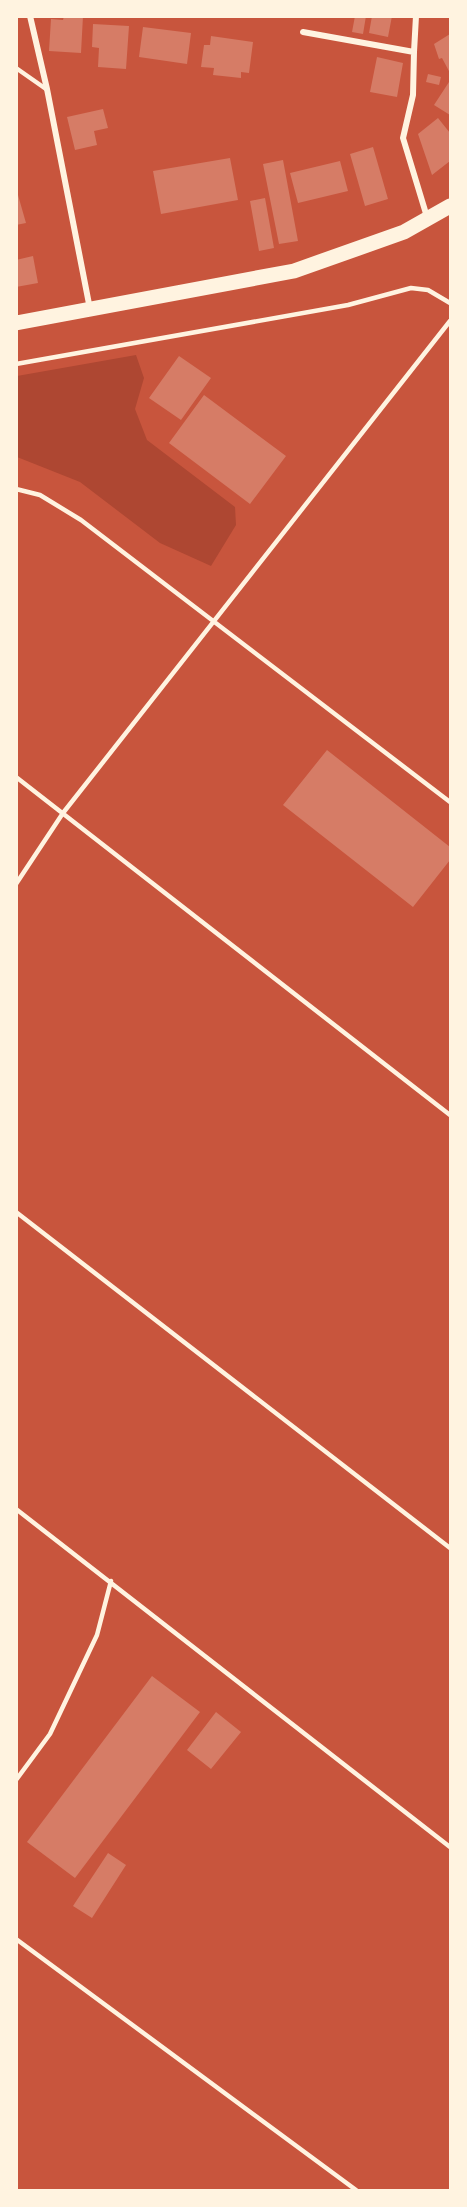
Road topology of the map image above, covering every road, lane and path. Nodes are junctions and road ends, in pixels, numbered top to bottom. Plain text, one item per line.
1 (30, 16) edge
2 (416, 16) edge
3 (303, 32) dead end
4 (414, 52) junction
5 (16, 68) edge
6 (47, 89) junction
7 (450, 206) edge
8 (428, 219) junction
9 (450, 303) edge
10 (90, 309) junction
11 (450, 321) edge
12 (16, 323) edge
13 (16, 364) edge
14 (16, 489) edge
15 (214, 622) junction
16 (16, 777) edge
17 (450, 802) edge
18 (63, 813) junction
19 (16, 884) edge
20 (450, 1114) edge
21 (16, 1212) edge
22 (16, 1509) edge
23 (450, 1548) edge
24 (111, 1581) junction
25 (16, 1780) edge
26 (450, 1846) edge
27 (16, 1939) edge
28 (356, 2190) edge

1 - 6 street
2 - 4 street
3 - 4 street
4 - 8 street
5 - 6 lane
6 - 10 street
7 - 8 main road
8 - 10 main road
9 - 13 lane
10 - 12 main road
11 - 15 lane
14 - 15 lane
15 - 17 lane
15 - 18 lane
16 - 18 lane
18 - 19 lane
18 - 20 lane
21 - 23 lane
22 - 24 lane
24 - 25 lane
24 - 26 lane
27 - 28 lane

